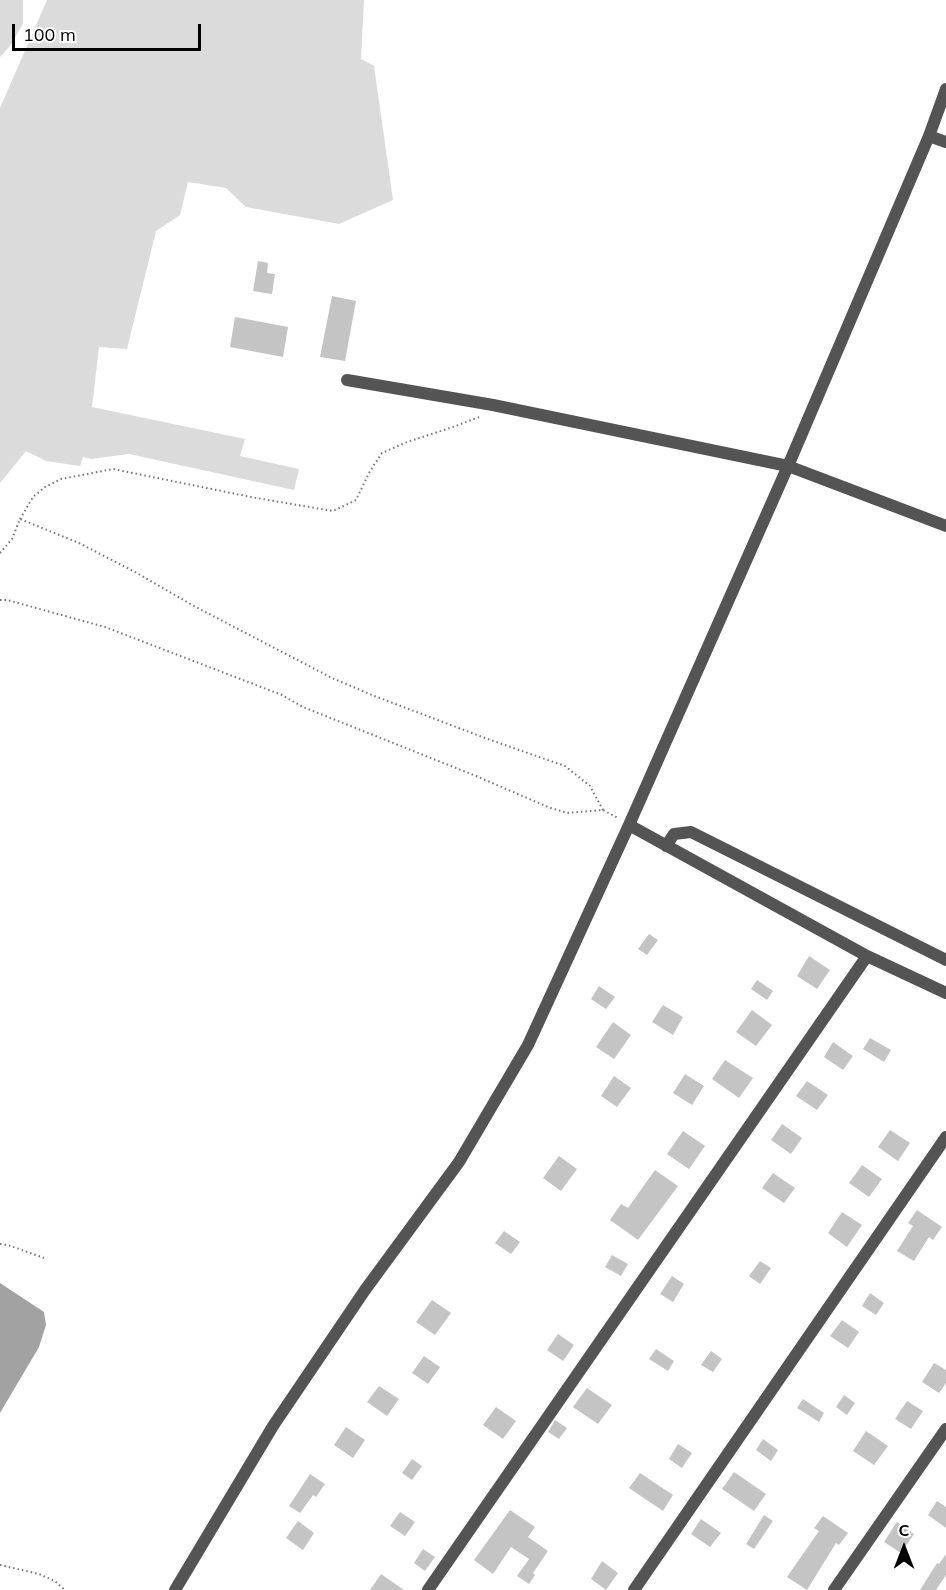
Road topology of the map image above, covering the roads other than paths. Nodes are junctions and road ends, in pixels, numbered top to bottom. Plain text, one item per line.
1 (946, 89) edge
2 (930, 136) junction
3 (946, 142) edge
4 (347, 380) dead end
5 (788, 466) junction
6 (946, 526) edge
7 (629, 825) junction
8 (666, 846) junction
9 (867, 956) junction
10 (946, 960) edge
11 (946, 993) edge
12 (946, 1137) edge
13 (946, 1429) edge
14 (175, 1590) edge
15 (428, 1590) edge
16 (634, 1590) edge
17 (834, 1590) edge

1 - 2 street
2 - 3 street
2 - 5 street
4 - 5 street
5 - 6 street
5 - 7 street
7 - 8 street
7 - 14 street
8 - 9 street
8 - 10 street
9 - 11 street
9 - 15 street
12 - 16 street
13 - 17 street

